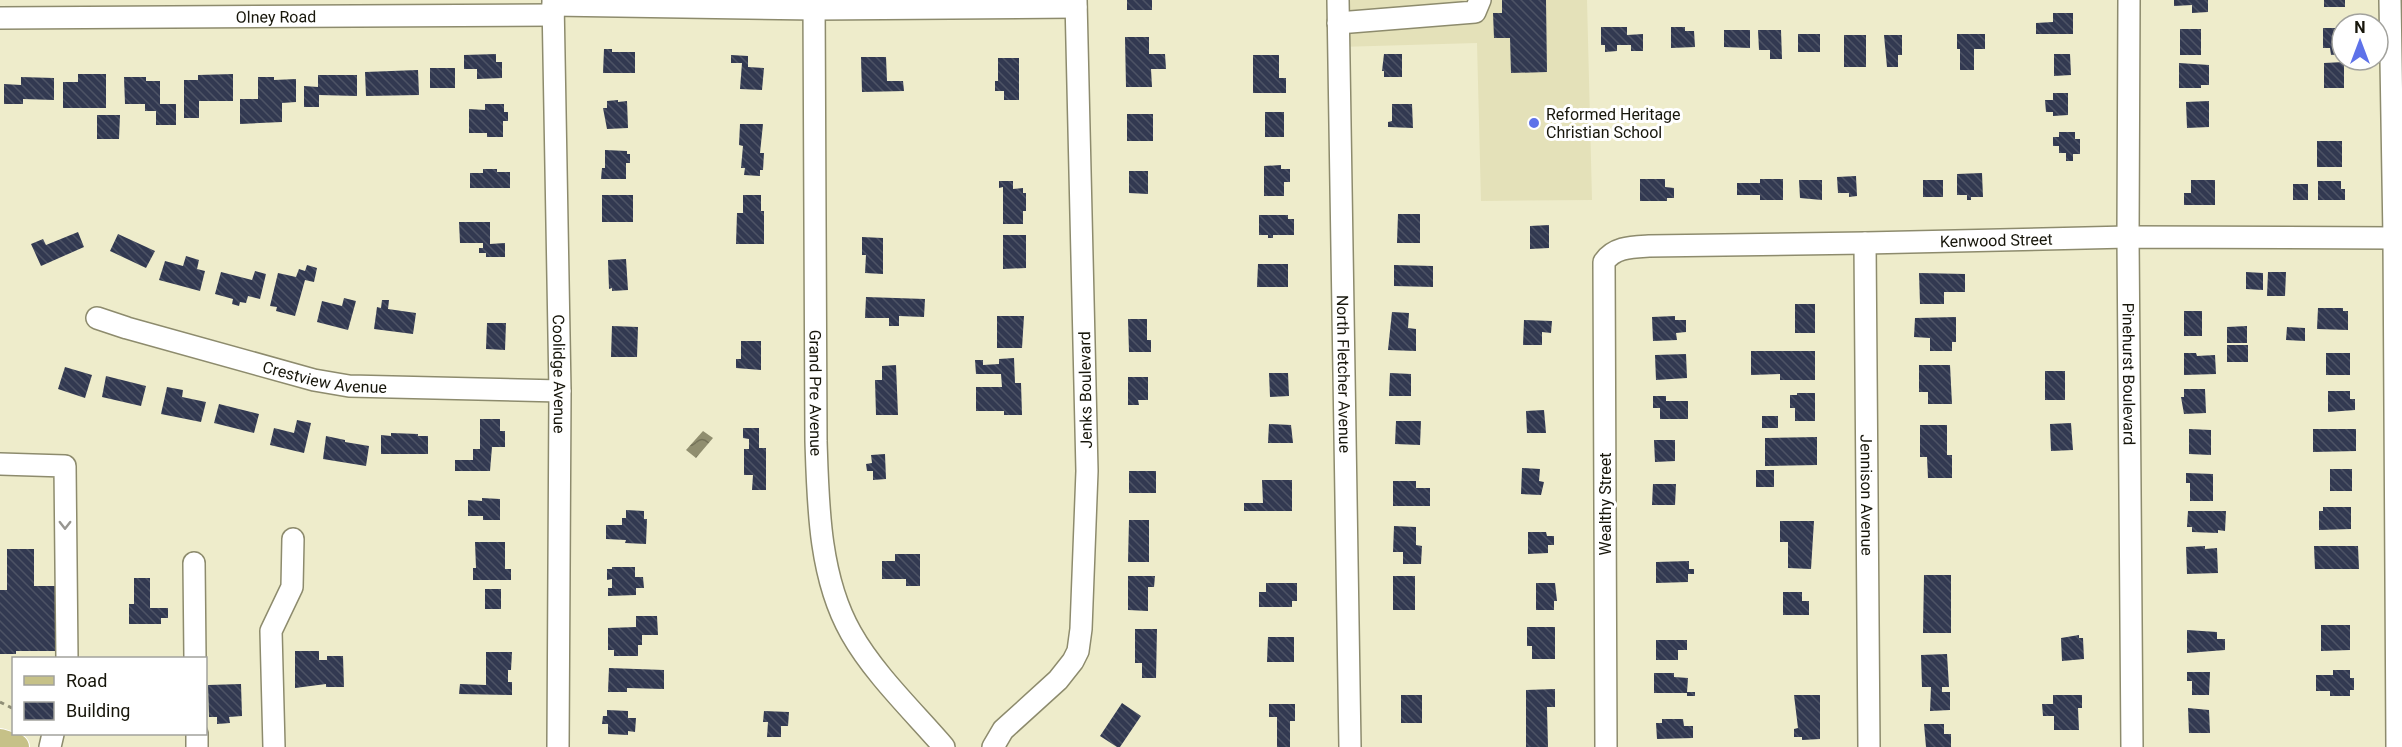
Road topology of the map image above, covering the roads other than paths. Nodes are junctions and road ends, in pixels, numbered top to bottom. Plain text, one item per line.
1 (1338, 0) edge
2 (1480, 0) edge
3 (2129, 0) edge
4 (2390, 0) edge
5 (1076, 3) edge
6 (814, 5) edge
7 (553, 7) edge
8 (0, 18) edge
9 (1338, 23) junction
10 (2128, 237) junction
11 (2394, 238) junction
12 (1865, 243) junction
13 (1604, 262) joint
14 (97, 318) dead end
15 (2398, 318) edge
16 (560, 391) junction
17 (0, 464) edge
18 (293, 539) dead end
19 (194, 562) dead end
20 (67, 657) edge
21 (195, 657) edge
22 (0, 742) edge
23 (15, 747) edge
24 (274, 747) edge
25 (558, 747) edge
26 (944, 747) edge
27 (993, 747) edge
28 (1350, 747) edge
29 (1605, 747) edge
30 (1869, 747) edge
31 (2132, 747) edge
32 (2397, 747) edge

1 - 9 street, North Fletcher Avenue
2 - 9 street
3 - 10 street, Pinehurst Boulevard
4 - 11 street
5 - 6 street, Olney Road
5 - 27 street, Jenks Boulevard
6 - 7 street, Olney Road
6 - 26 street, Grand Pre Avenue
7 - 8 street, Olney Road
7 - 16 street, Coolidge Avenue
9 - 28 street, North Fletcher Avenue
10 - 11 street, Kenwood Street
10 - 12 street, Kenwood Street
10 - 31 street, Pinehurst Boulevard
11 - 15 street
12 - 13 street, Kenwood Street
12 - 30 street, Jennison Avenue
13 - 29 street, Wealthy Street
14 - 16 street, Crestview Avenue
15 - 32 street
16 - 25 street, Coolidge Avenue
17 -> 20 street
18 - 24 street
19 - 21 street
22 - 23 main road

